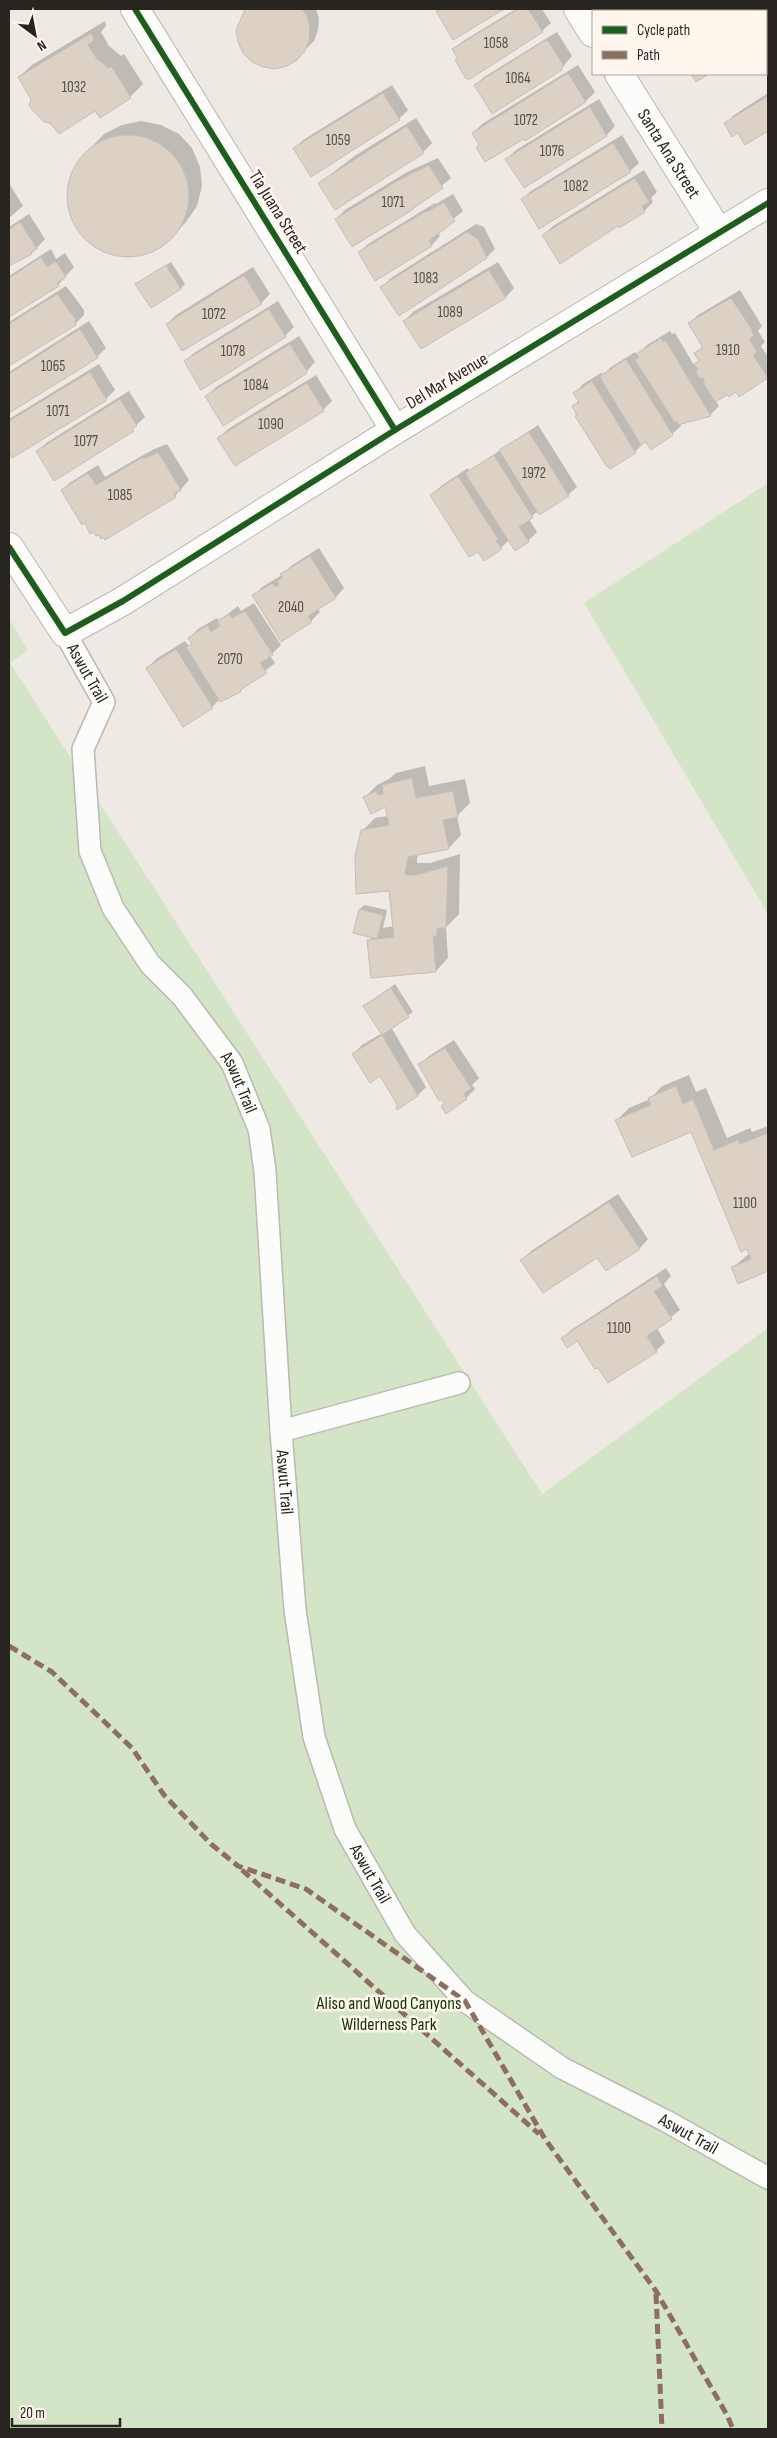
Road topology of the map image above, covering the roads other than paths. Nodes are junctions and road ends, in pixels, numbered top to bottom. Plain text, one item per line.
1 (135, 9) edge
2 (578, 9) edge
3 (592, 31) edge
4 (620, 75) edge
5 (768, 203) edge
6 (719, 233) junction
7 (395, 430) junction
8 (9, 547) edge
9 (64, 634) junction
10 (459, 1383) dead end
11 (281, 1431) junction
12 (768, 2178) edge

1 - 7 street, Tia Juana Street
2 - 3 street
4 - 6 street, Santa Ana Street
5 - 6 street, Del Mar Avenue
6 - 7 street, Del Mar Avenue
7 - 9 street, Del Mar Avenue
8 - 9 street
9 - 11 lane, Aswut Trail
10 - 11 lane
11 - 12 lane, Aswut Trail

